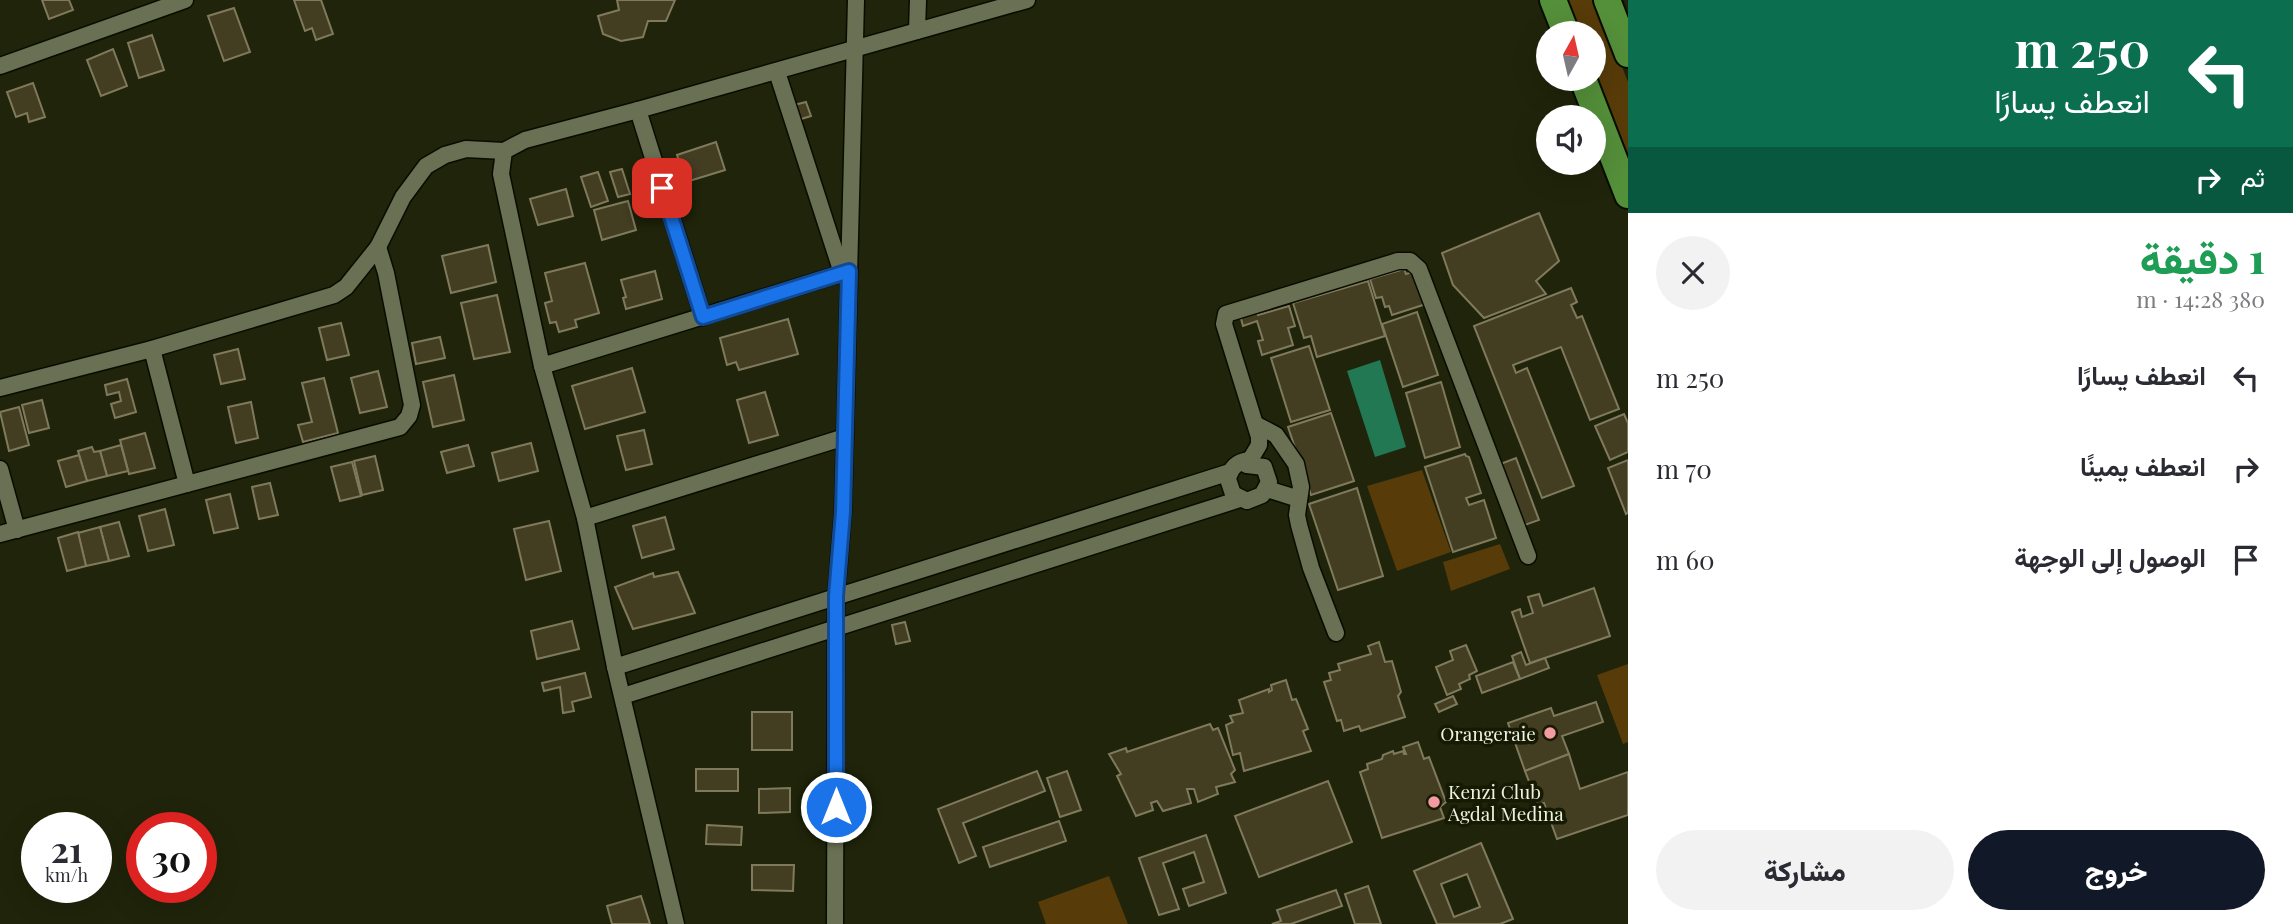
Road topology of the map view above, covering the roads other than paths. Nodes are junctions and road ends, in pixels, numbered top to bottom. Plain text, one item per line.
1 (185, 0) edge
2 (856, 0) edge
3 (918, 0) edge
4 (1027, 0) edge
5 (1553, 0) edge
6 (1607, 0) edge
7 (1561, 21) edge
8 (917, 31) junction
9 (853, 50) junction
10 (1628, 54) edge
11 (0, 66) edge
12 (777, 72) junction
13 (1588, 91) edge
14 (638, 110) junction
15 (504, 151) junction
16 (1628, 195) edge
17 (378, 247) junction
18 (845, 272) junction
19 (703, 317) junction
20 (152, 349) junction
21 (542, 366) junction
22 (0, 388) edge
23 (1257, 425) junction
24 (845, 437) junction
25 (1247, 465) junction
26 (0, 469) edge
27 (1230, 472) junction
28 (187, 484) junction
29 (1267, 489) junction
30 (1240, 499) junction
31 (1299, 499) junction
32 (585, 518) junction
33 (1060, 527) junction
34 (17, 530) junction
35 (0, 534) edge
36 (1069, 553) junction
37 (1528, 556) dead end
38 (836, 596) junction
39 (836, 626) junction
40 (1336, 633) dead end
41 (615, 667) junction
42 (623, 696) junction
43 (676, 924) edge
44 (835, 924) edge

1 - 11 street
2 - 9 street
3 - 8 street
4 - 8 street
5 - 7 main road
6 - 10 main road
8 - 9 street
9 - 12 street
9 - 18 street
12 - 14 street
12 - 18 street
13 - 16 main road
14 - 15 street
14 - 19 street
15 - 17 street
15 - 21 street
17 - 20 street
17 - 28 street
18 - 19 street
18 - 24 street
19 - 21 street
20 - 22 street
20 - 28 street
21 - 32 street
23 - 25 street
23 - 31 street
23 - 37 street
24 - 32 street
24 - 38 street
25 - 27 street
25 - 29 street
26 - 34 street
27 - 30 street
27 - 33 street
28 - 34 street
29 - 30 street
29 - 31 street
30 - 36 street
31 - 40 street
32 - 41 street
33 - 36 street
33 - 38 street
34 - 35 street
36 - 39 street
38 - 39 street
38 - 41 street
39 - 42 street
39 - 44 street
41 - 42 street
42 - 43 street

